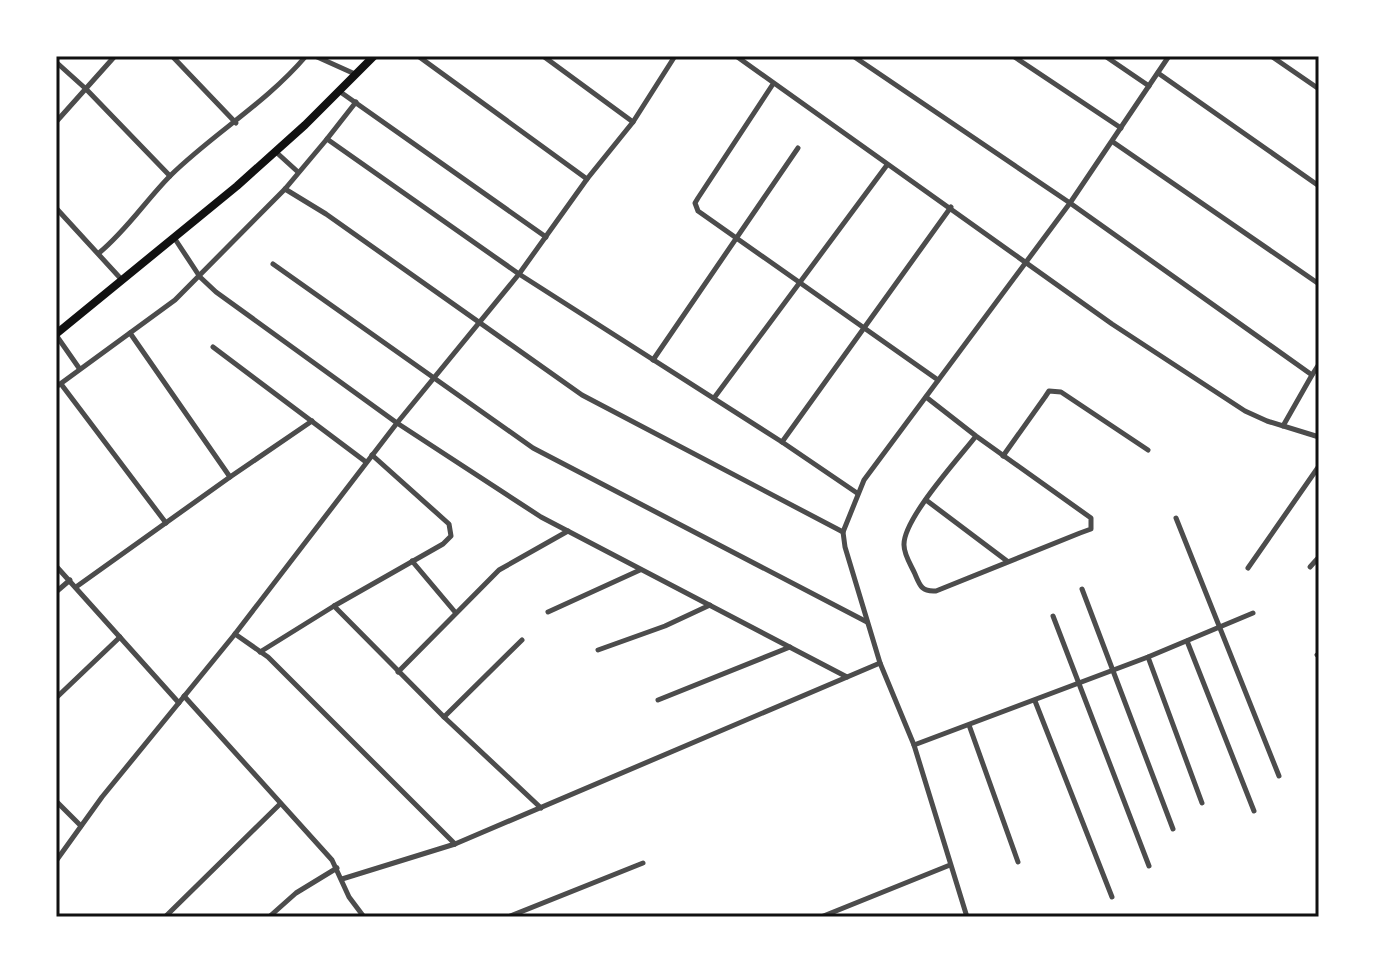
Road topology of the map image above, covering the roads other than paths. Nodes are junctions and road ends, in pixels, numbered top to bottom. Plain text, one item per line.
1 (115, 56) edge
2 (172, 56) edge
3 (306, 56) edge
4 (315, 56) edge
5 (374, 56) edge
6 (418, 56) edge
7 (543, 56) edge
8 (675, 56) edge
9 (736, 56) edge
10 (853, 56) edge
11 (1013, 56) edge
12 (1105, 56) edge
13 (1169, 56) edge
14 (1271, 56) edge
15 (56, 62) edge
16 (1158, 73) junction
17 (356, 74) junction
18 (773, 84) junction
19 (1149, 86) junction
20 (86, 89) junction
21 (1319, 89) edge
22 (339, 91) junction
23 (356, 102) junction
24 (56, 122) edge
25 (633, 122) junction
26 (236, 123) junction
27 (1121, 128) junction
28 (327, 139) junction
29 (1113, 142) junction
30 (798, 148) dead end
31 (276, 152) junction
32 (887, 165) junction
33 (298, 172) junction
34 (170, 176) junction
35 (587, 179) junction
36 (1319, 186) edge
37 (285, 189) junction
38 (1070, 203) junction
39 (951, 207) junction
40 (56, 208) edge
41 (546, 237) junction
42 (737, 238) junction
43 (175, 239) junction
44 (99, 253) junction
45 (1027, 262) junction
46 (273, 264) dead end
47 (519, 274) junction
48 (200, 277) junction
49 (122, 280) junction
50 (800, 282) junction
51 (1319, 284) edge
52 (480, 323) junction
53 (864, 327) junction
54 (130, 333) junction
55 (56, 334) edge
56 (213, 347) dead end
57 (653, 360) junction
58 (1319, 364) edge
59 (79, 368) junction
60 (1312, 375) junction
61 (434, 377) junction
62 (938, 380) junction
63 (58, 386) edge
64 (926, 397) junction
65 (714, 398) junction
66 (312, 421) junction
67 (397, 423) junction
68 (1283, 426) junction
69 (976, 436) junction
70 (1319, 437) edge
71 (782, 442) junction
72 (1148, 450) dead end
73 (372, 455) junction
74 (1003, 456) junction
75 (366, 462) junction
76 (1319, 466) edge
77 (230, 477) junction
78 (857, 493) junction
79 (925, 500) junction
80 (1176, 518) dead end
81 (166, 523) junction
82 (568, 531) junction
83 (843, 532) junction
84 (1319, 557) edge
85 (412, 561) junction
86 (1008, 562) junction
87 (56, 566) edge
88 (1310, 567) dead end
89 (1248, 568) dead end
90 (641, 570) junction
91 (70, 580) junction
92 (76, 587) junction
93 (1082, 589) dead end
94 (56, 592) edge
95 (710, 605) junction
96 (334, 606) junction
97 (455, 612) junction
98 (548, 612) dead end
99 (1253, 613) dead end
100 (1053, 616) dead end
101 (867, 623) junction
102 (1221, 626) junction
103 (235, 634) junction
104 (120, 637) junction
105 (522, 640) dead end
106 (1187, 641) junction
107 (790, 647) junction
108 (598, 650) dead end
109 (260, 652) junction
110 (1148, 657) junction
111 (880, 663) junction
112 (1113, 670) junction
113 (398, 672) junction
114 (847, 677) junction
115 (1079, 683) junction
116 (184, 696) junction
117 (56, 698) edge
118 (658, 700) dead end
119 (1035, 701) junction
120 (179, 703) junction
121 (444, 717) junction
122 (969, 725) junction
123 (914, 745) junction
124 (1279, 776) dead end
125 (56, 801) edge
126 (1202, 803) dead end
127 (280, 804) junction
128 (541, 808) junction
129 (1254, 811) dead end
130 (81, 826) junction
131 (1173, 829) dead end
132 (455, 844) junction
133 (56, 861) edge
134 (1018, 862) dead end
135 (643, 863) dead end
136 (951, 865) junction
137 (1149, 866) dead end
138 (337, 868) junction
139 (342, 879) junction
140 (1112, 897) dead end
141 (165, 917) edge
142 (269, 917) edge
143 (364, 917) edge
144 (508, 917) edge
145 (821, 917) edge
146 (967, 917) edge

1 - 20 street
2 - 26 street
3 - 26 street
4 - 17 street
5 - 17 main road
6 - 35 street
7 - 25 street
8 - 25 street
9 - 18 street
10 - 38 street
11 - 27 street
12 - 19 street
13 - 16 street
14 - 21 street
15 - 20 street
16 - 19 street
16 - 36 street
17 - 22 main road
18 - 32 street
18 - 42 street
19 - 27 street
20 - 24 street
20 - 34 street
22 - 23 street
22 - 31 main road
23 - 28 street
23 - 41 street
25 - 35 street
26 - 34 street
27 - 29 street
28 - 33 street
28 - 47 street
29 - 38 street
29 - 51 street
30 - 42 street
31 - 33 street
31 - 43 main road
32 - 39 street
32 - 50 street
33 - 37 street
34 - 44 street
35 - 41 street
37 - 48 street
37 - 52 street
38 - 45 street
38 - 60 street
39 - 45 street
39 - 53 street
40 - 44 street
41 - 47 street
42 - 50 street
42 - 57 street
43 - 48 street
43 - 49 main road
44 - 49 street
45 - 62 street
45 - 68 street
46 - 61 street
47 - 52 street
47 - 57 street
48 - 54 street
48 - 67 street
49 - 55 main road
50 - 53 street
50 - 65 street
52 - 61 street
52 - 83 street
53 - 62 street
53 - 71 street
54 - 59 street
54 - 77 street
55 - 59 street
56 - 66 street
57 - 65 street
58 - 60 street
59 - 63 street
60 - 68 street
61 - 67 street
61 - 101 street
62 - 64 street
63 - 81 street
64 - 69 street
64 - 78 street
65 - 71 street
66 - 75 street
66 - 77 street
67 - 73 street
67 - 82 street
68 - 70 street
69 - 74 street
69 - 79 street
71 - 78 street
72 - 74 street
73 - 75 street
73 - 85 street
74 - 86 street
75 - 103 street
76 - 89 street
77 - 81 street
78 - 83 street
79 - 86 street
79 - 86 street
80 - 102 street
81 - 92 street
82 - 90 street
82 - 97 street
83 - 101 street
84 - 88 street
85 - 96 street
85 - 97 street
87 - 91 street
90 - 95 street
90 - 98 street
91 - 92 street
91 - 94 street
92 - 104 street
93 - 112 street
95 - 107 street
95 - 108 street
96 - 109 street
96 - 113 street
97 - 113 street
99 - 102 street
100 - 115 street
101 - 111 street
102 - 106 street
102 - 124 street
103 - 109 street
103 - 116 street
104 - 117 street
104 - 120 street
105 - 121 street
106 - 110 street
106 - 129 street
107 - 114 street
107 - 118 street
109 - 132 street
110 - 112 street
110 - 126 street
111 - 114 street
111 - 123 street
112 - 115 street
112 - 131 street
113 - 121 street
114 - 128 street
115 - 119 street
115 - 137 street
116 - 120 street
116 - 127 street
119 - 122 street
119 - 140 street
120 - 130 street
121 - 128 street
122 - 123 street
122 - 134 street
123 - 136 street
125 - 130 street
127 - 138 street
127 - 141 street
128 - 132 street
130 - 133 street
132 - 139 street
135 - 144 street
136 - 145 street
136 - 146 street
138 - 139 street
138 - 142 street
139 - 143 street

